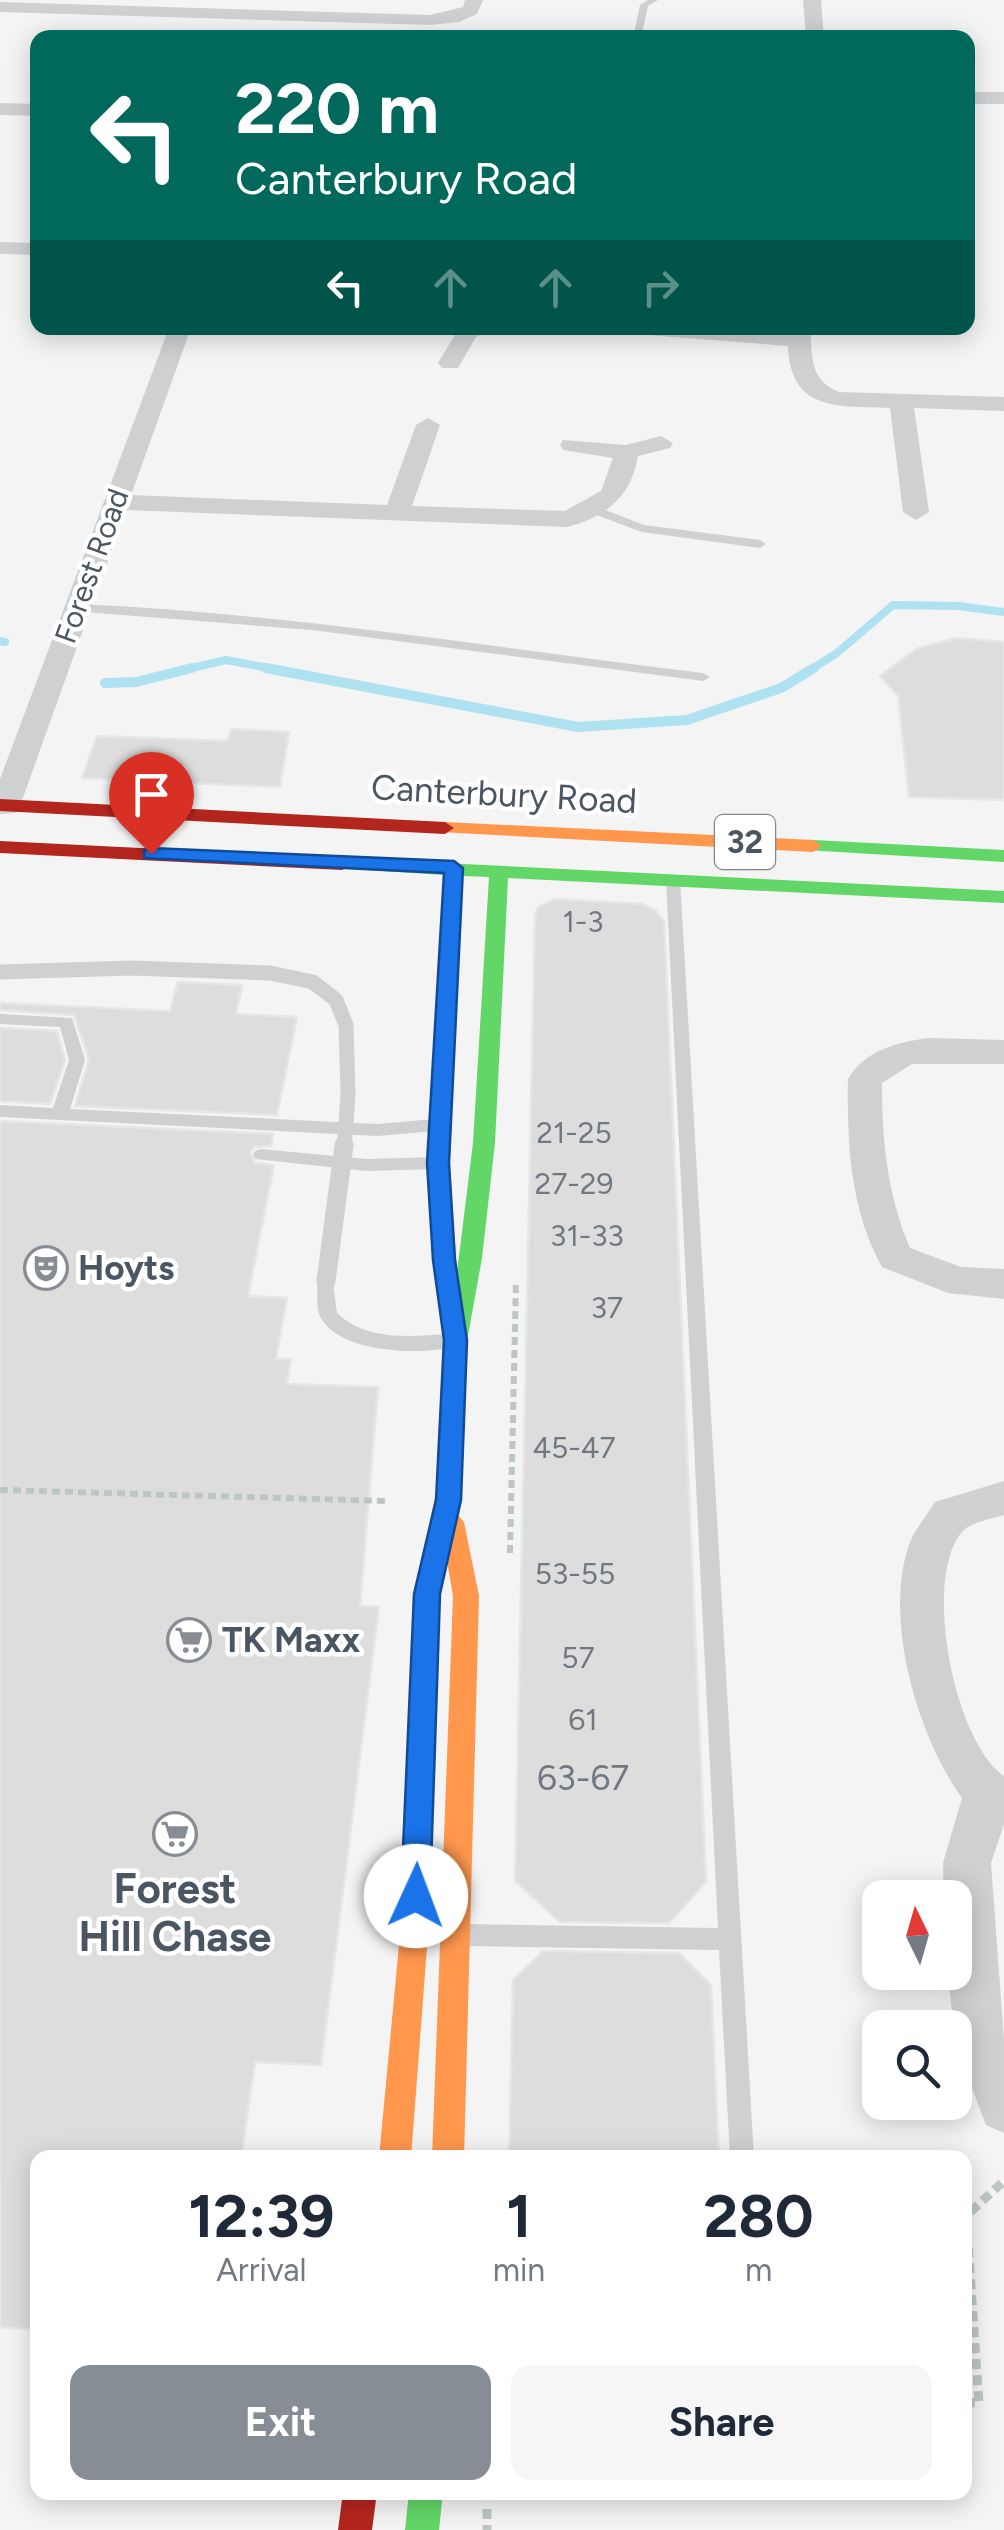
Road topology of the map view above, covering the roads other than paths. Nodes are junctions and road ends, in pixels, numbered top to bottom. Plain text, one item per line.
1 (474, 0) edge
2 (654, 0) edge
3 (812, 0) edge
4 (0, 7) edge
5 (232, 7) edge
6 (222, 30) edge
7 (639, 30) edge
8 (814, 30) edge
9 (975, 98) edge
10 (1004, 98) edge
11 (0, 109) edge
12 (30, 110) edge
13 (0, 248) edge
14 (30, 249) edge
15 (177, 335) edge
16 (465, 335) edge
17 (800, 335) edge
18 (450, 363) dead end
19 (901, 401) junction
20 (1004, 404) edge
21 (428, 425) dead end
22 (660, 443) dead end
23 (572, 446) dead end
24 (626, 452) junction
25 (115, 502) junction
26 (596, 510) junction
27 (916, 512) dead end
28 (398, 513) junction
29 (760, 544) dead end
30 (76, 608) junction
31 (703, 677) dead end
32 (2, 806) edge
33 (487, 828) junction
34 (0, 847) edge
35 (1004, 856) edge
36 (454, 868) junction
37 (500, 870) junction
38 (674, 879) junction
39 (1004, 897) edge
40 (0, 972) edge
41 (0, 1019) edge
42 (1004, 1052) edge
43 (486, 1107) junction
44 (0, 1111) edge
45 (60, 1114) junction
46 (440, 1124) junction
47 (484, 1143) junction
48 (262, 1154) dead end
49 (438, 1163) junction
50 (1004, 1284) edge
51 (456, 1340) junction
52 (1004, 1498) edge
53 (448, 1500) junction
54 (995, 1799) edge
55 (414, 1934) junction
56 (456, 1935) junction
57 (729, 1939) junction
58 (1004, 2107) edge
59 (396, 2150) edge
60 (448, 2150) edge
61 (742, 2150) edge
62 (359, 2500) edge
63 (425, 2500) edge
64 (355, 2530) edge
65 (422, 2530) edge

1 - 5 street
2 - 7 lane
3 - 8 street
4 - 5 street
5 - 6 street
9 - 10 street
11 - 12 street
13 - 14 street
15 - 25 street, Forest Road
16 - 18 street
17 - 19 street
19 - 20 street
19 - 27 street
21 - 28 street
22 - 24 street
23 - 24 street
24 - 26 street
25 - 28 street
25 - 30 street, Forest Road
26 - 28 street
26 - 29 lane
30 - 31 lane
30 - 32 street, Forest Road
32 - 33 main road, Canterbury Road / 32
33 - 35 main road, Canterbury Road / 32
33 - 36 main road
33 - 37 main road
34 - 36 main road, 32
36 - 37 main road, 32
36 - 46 main road
37 - 38 main road, 32
37 - 43 main road
38 - 39 main road, 32
38 - 57 lane
40 - 51 lane, bridge
41 - 45 lane
42 - 50 street
43 - 46 main road
43 - 47 main road
44 - 45 lane
45 - 46 lane
46 - 49 main road
47 - 49 main road
47 - 51 main road
48 - 49 lane
49 - 51 main road
51 - 53 main road
52 - 54 street
53 - 55 main road
53 - 56 main road
54 - 58 street
55 - 56 lane
55 - 59 main road
56 - 57 lane
56 - 60 main road
57 - 61 lane
62 - 64 main road
63 - 65 main road

